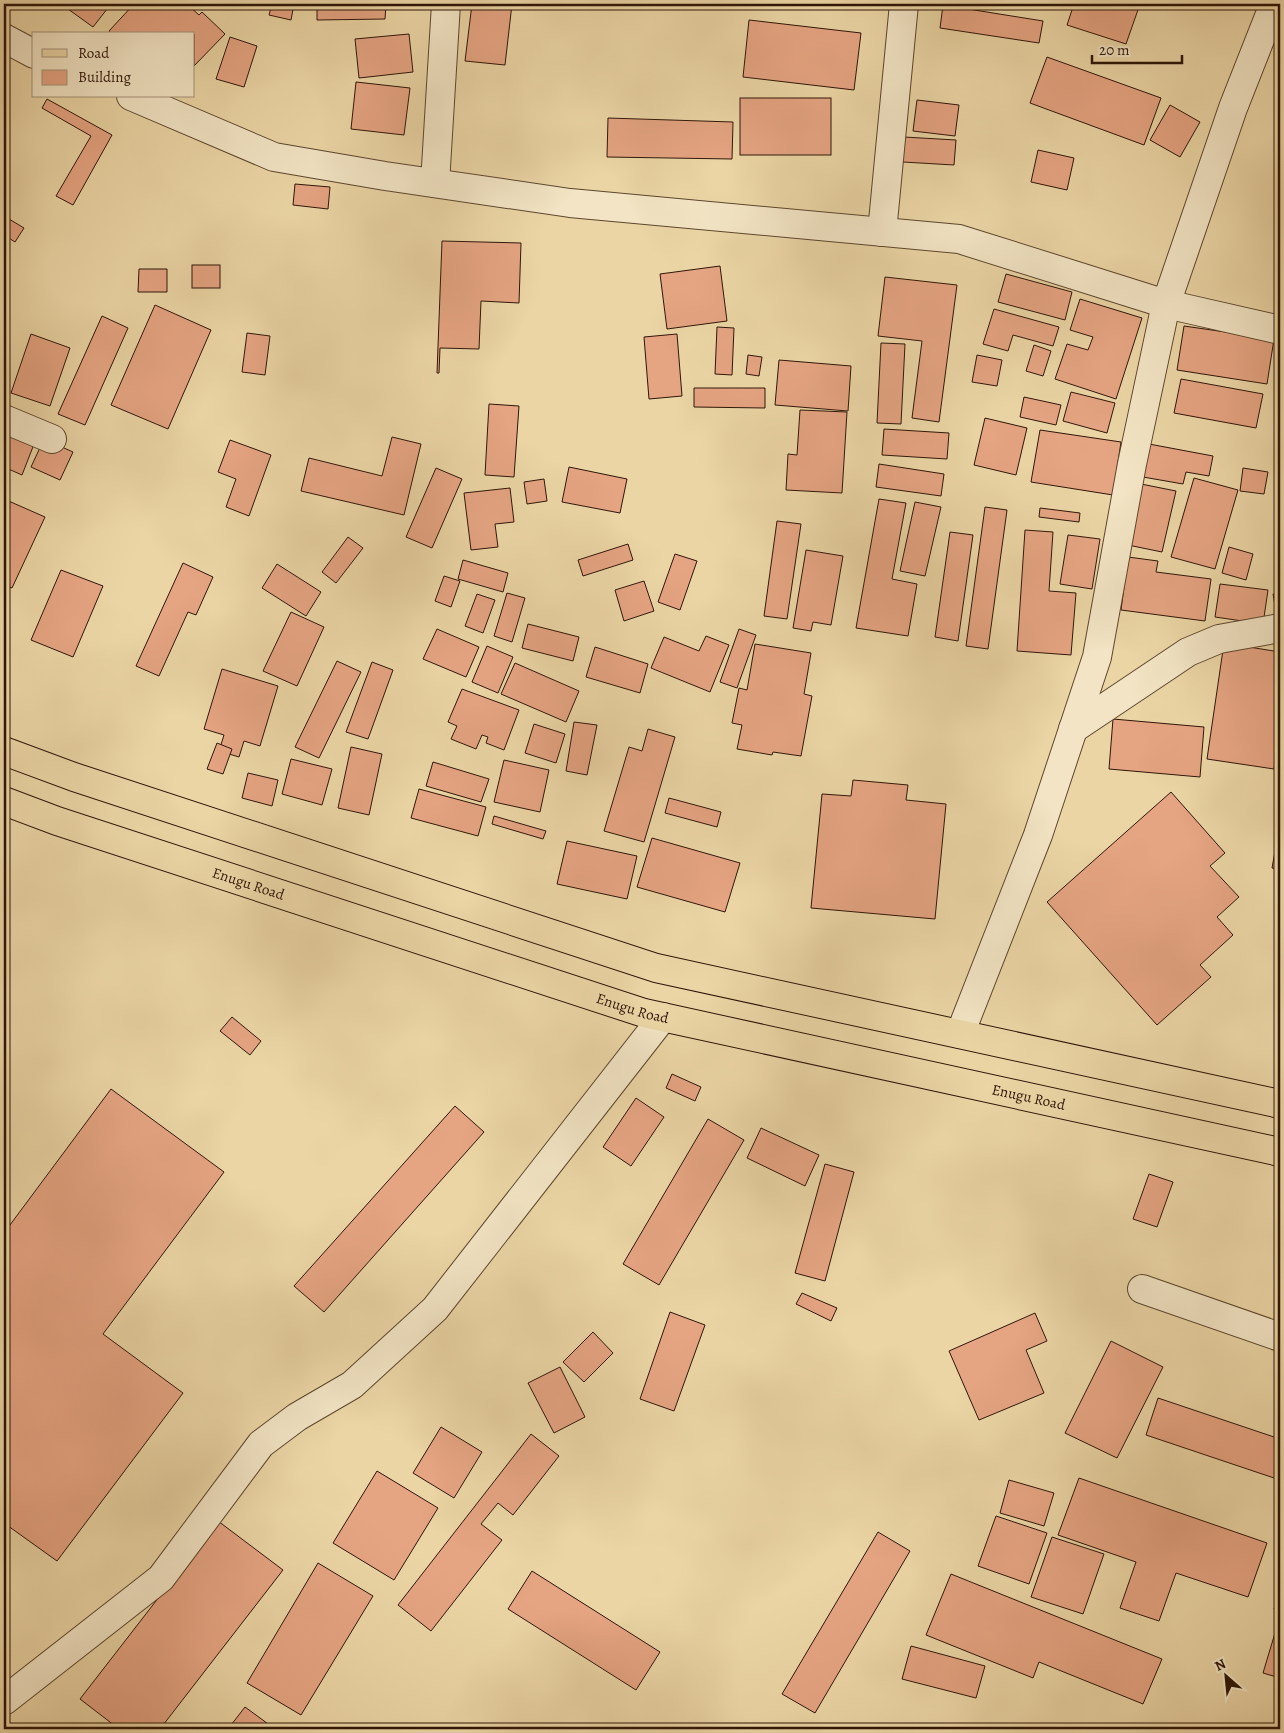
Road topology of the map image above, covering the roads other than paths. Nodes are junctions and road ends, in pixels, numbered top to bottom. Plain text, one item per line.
1 (446, 4) edge
2 (904, 4) edge
3 (1274, 4) edge
4 (4, 38) edge
5 (32, 53) edge
6 (136, 98) edge
7 (435, 183) junction
8 (882, 232) junction
9 (1166, 304) junction
10 (1280, 330) edge
11 (4, 419) edge
12 (52, 439) dead end
13 (1280, 628) edge
14 (1074, 729) junction
15 (4, 751) edge
16 (4, 801) edge
17 (662, 1017) junction
18 (960, 1034) junction
19 (1280, 1104) edge
20 (1280, 1152) edge
21 (1142, 1289) dead end
22 (1280, 1337) edge
23 (4, 1701) edge

1 - 7 street
2 - 8 street
3 - 9 street
4 - 5 street
6 - 7 street
7 - 8 street
8 - 9 street
9 - 10 street
9 - 14 street
11 - 12 street
13 - 14 street
14 - 18 street
15 - 18 main road
16 - 17 main road, Enugu Road
17 - 20 main road, Enugu Road
17 - 23 street
18 - 19 main road
21 - 22 street

